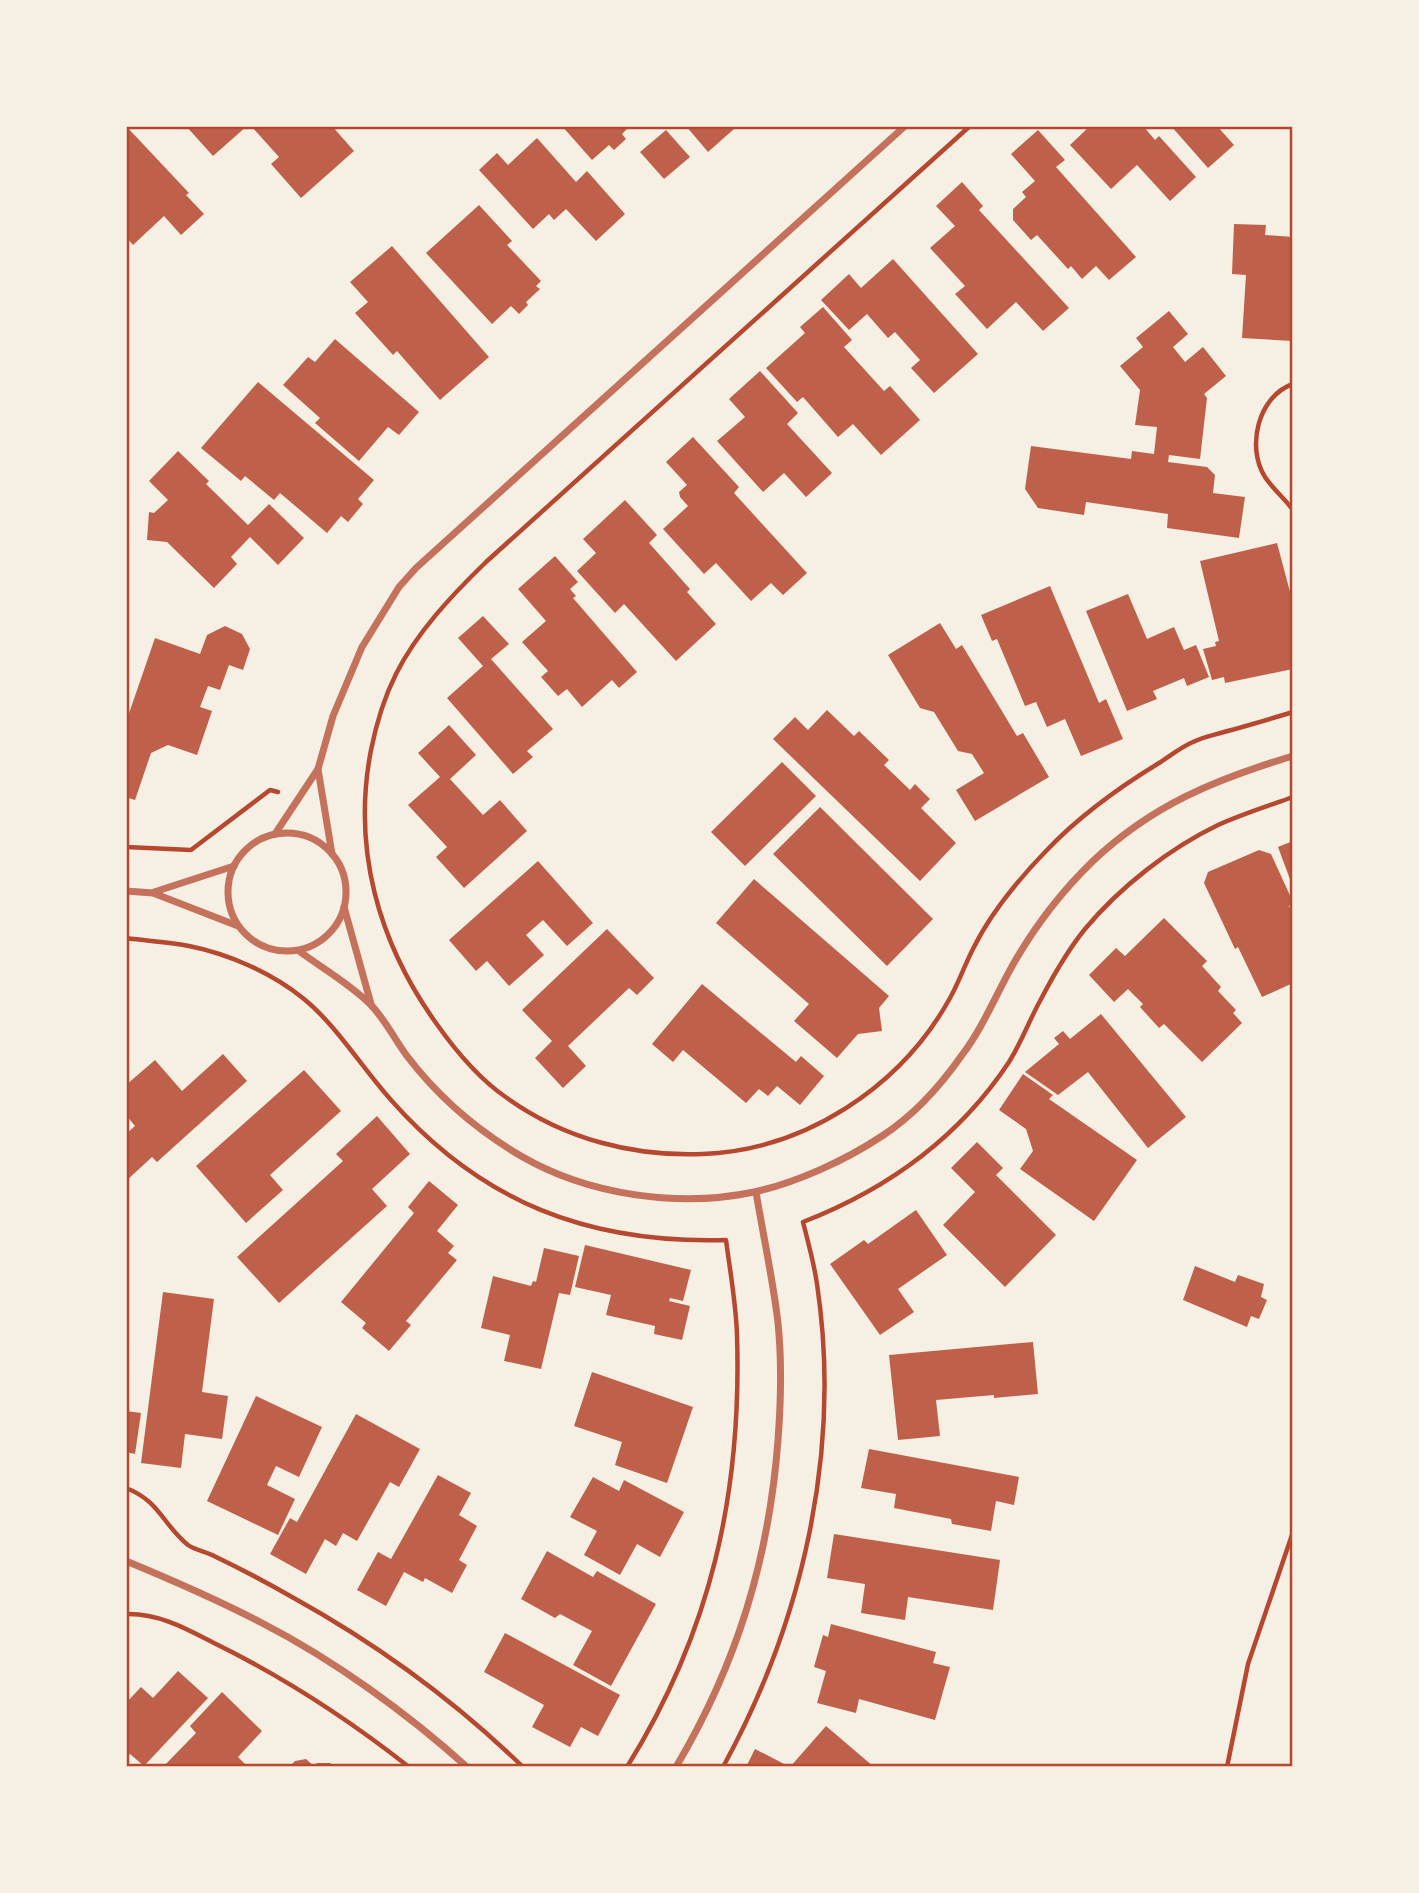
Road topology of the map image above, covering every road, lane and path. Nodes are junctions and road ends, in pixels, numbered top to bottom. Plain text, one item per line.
1 (905, 126) edge
2 (970, 126) edge
3 (1293, 384) edge
4 (1293, 510) edge
5 (1293, 712) edge
6 (1293, 756) edge
7 (318, 769) junction
8 (279, 792) dead end
9 (1293, 797) edge
10 (275, 834) junction
11 (126, 847) edge
12 (332, 854) junction
13 (234, 866) junction
14 (126, 891) edge
15 (153, 892) junction
16 (343, 906) junction
17 (239, 926) junction
18 (299, 951) junction
19 (371, 1005) junction
20 (756, 1192) junction
21 (726, 1240) dead end
22 (126, 1488) edge
23 (1293, 1532) edge
24 (126, 1560) edge
25 (126, 1614) edge
26 (409, 1767) edge
27 (467, 1767) edge
28 (523, 1767) edge
29 (627, 1767) edge
30 (676, 1767) edge
31 (723, 1767) edge
32 (1227, 1767) edge

1 - 7 street
2 - 5 path
3 - 4 path
6 - 20 street
7 - 10 street
7 - 12 street
8 - 11 path
9 - 31 path
10 - 12 street
10 - 13 street
12 - 16 street
13 - 15 street
13 - 17 street
14 - 15 street
15 - 17 street
16 - 18 street
16 - 19 street
17 - 18 street
18 - 19 street
19 - 20 street
20 - 30 street
21 - 29 path
22 - 28 path
23 - 32 path
24 - 27 street
25 - 26 path

